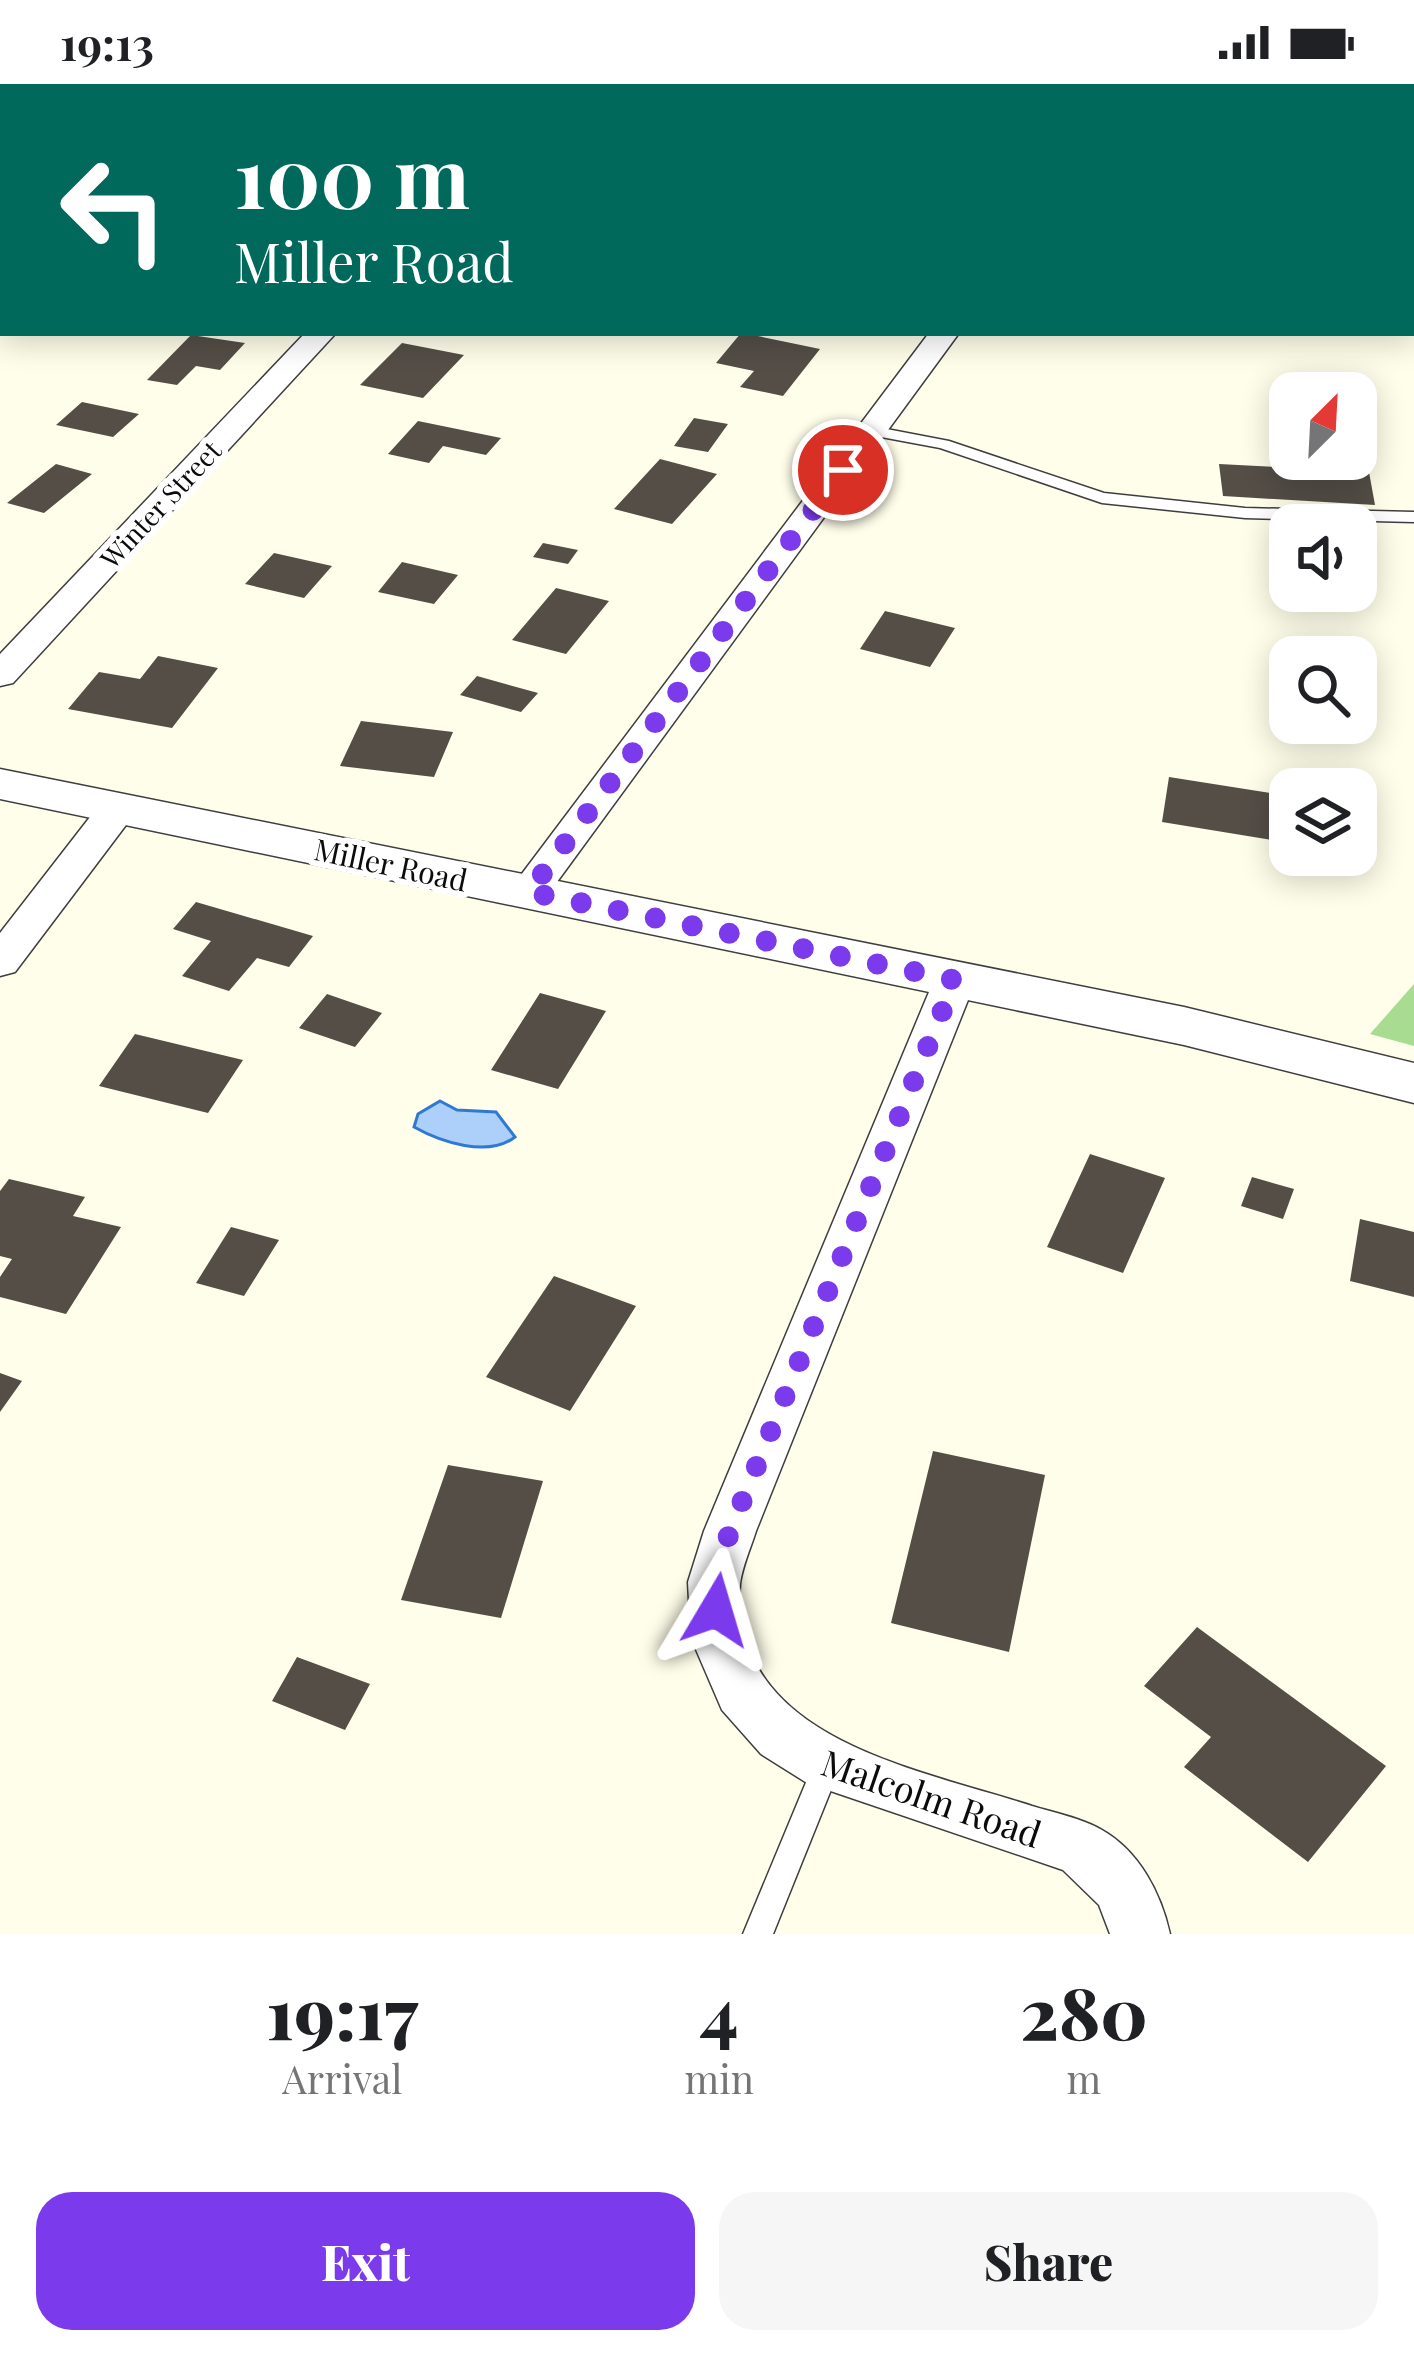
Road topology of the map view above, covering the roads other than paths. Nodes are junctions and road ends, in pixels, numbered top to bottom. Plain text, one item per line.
1 (318, 336) edge
2 (942, 336) edge
3 (871, 431) junction
4 (1414, 517) edge
5 (0, 675) edge
6 (0, 784) edge
7 (118, 808) junction
8 (529, 892) junction
9 (0, 962) edge
10 (955, 980) junction
11 (1414, 1083) edge
12 (826, 1766) junction
13 (758, 1934) edge
14 (1140, 1934) edge

1 - 5 street, Winter Street
2 - 3 street
3 - 4 lane
3 - 8 street
6 - 7 street, Miller Road
7 - 8 street, Miller Road
7 - 9 street
8 - 10 street, Miller Road
10 - 11 street, Miller Road
10 - 12 street, Malcolm Road
12 - 13 lane
12 - 14 street, Malcolm Road

